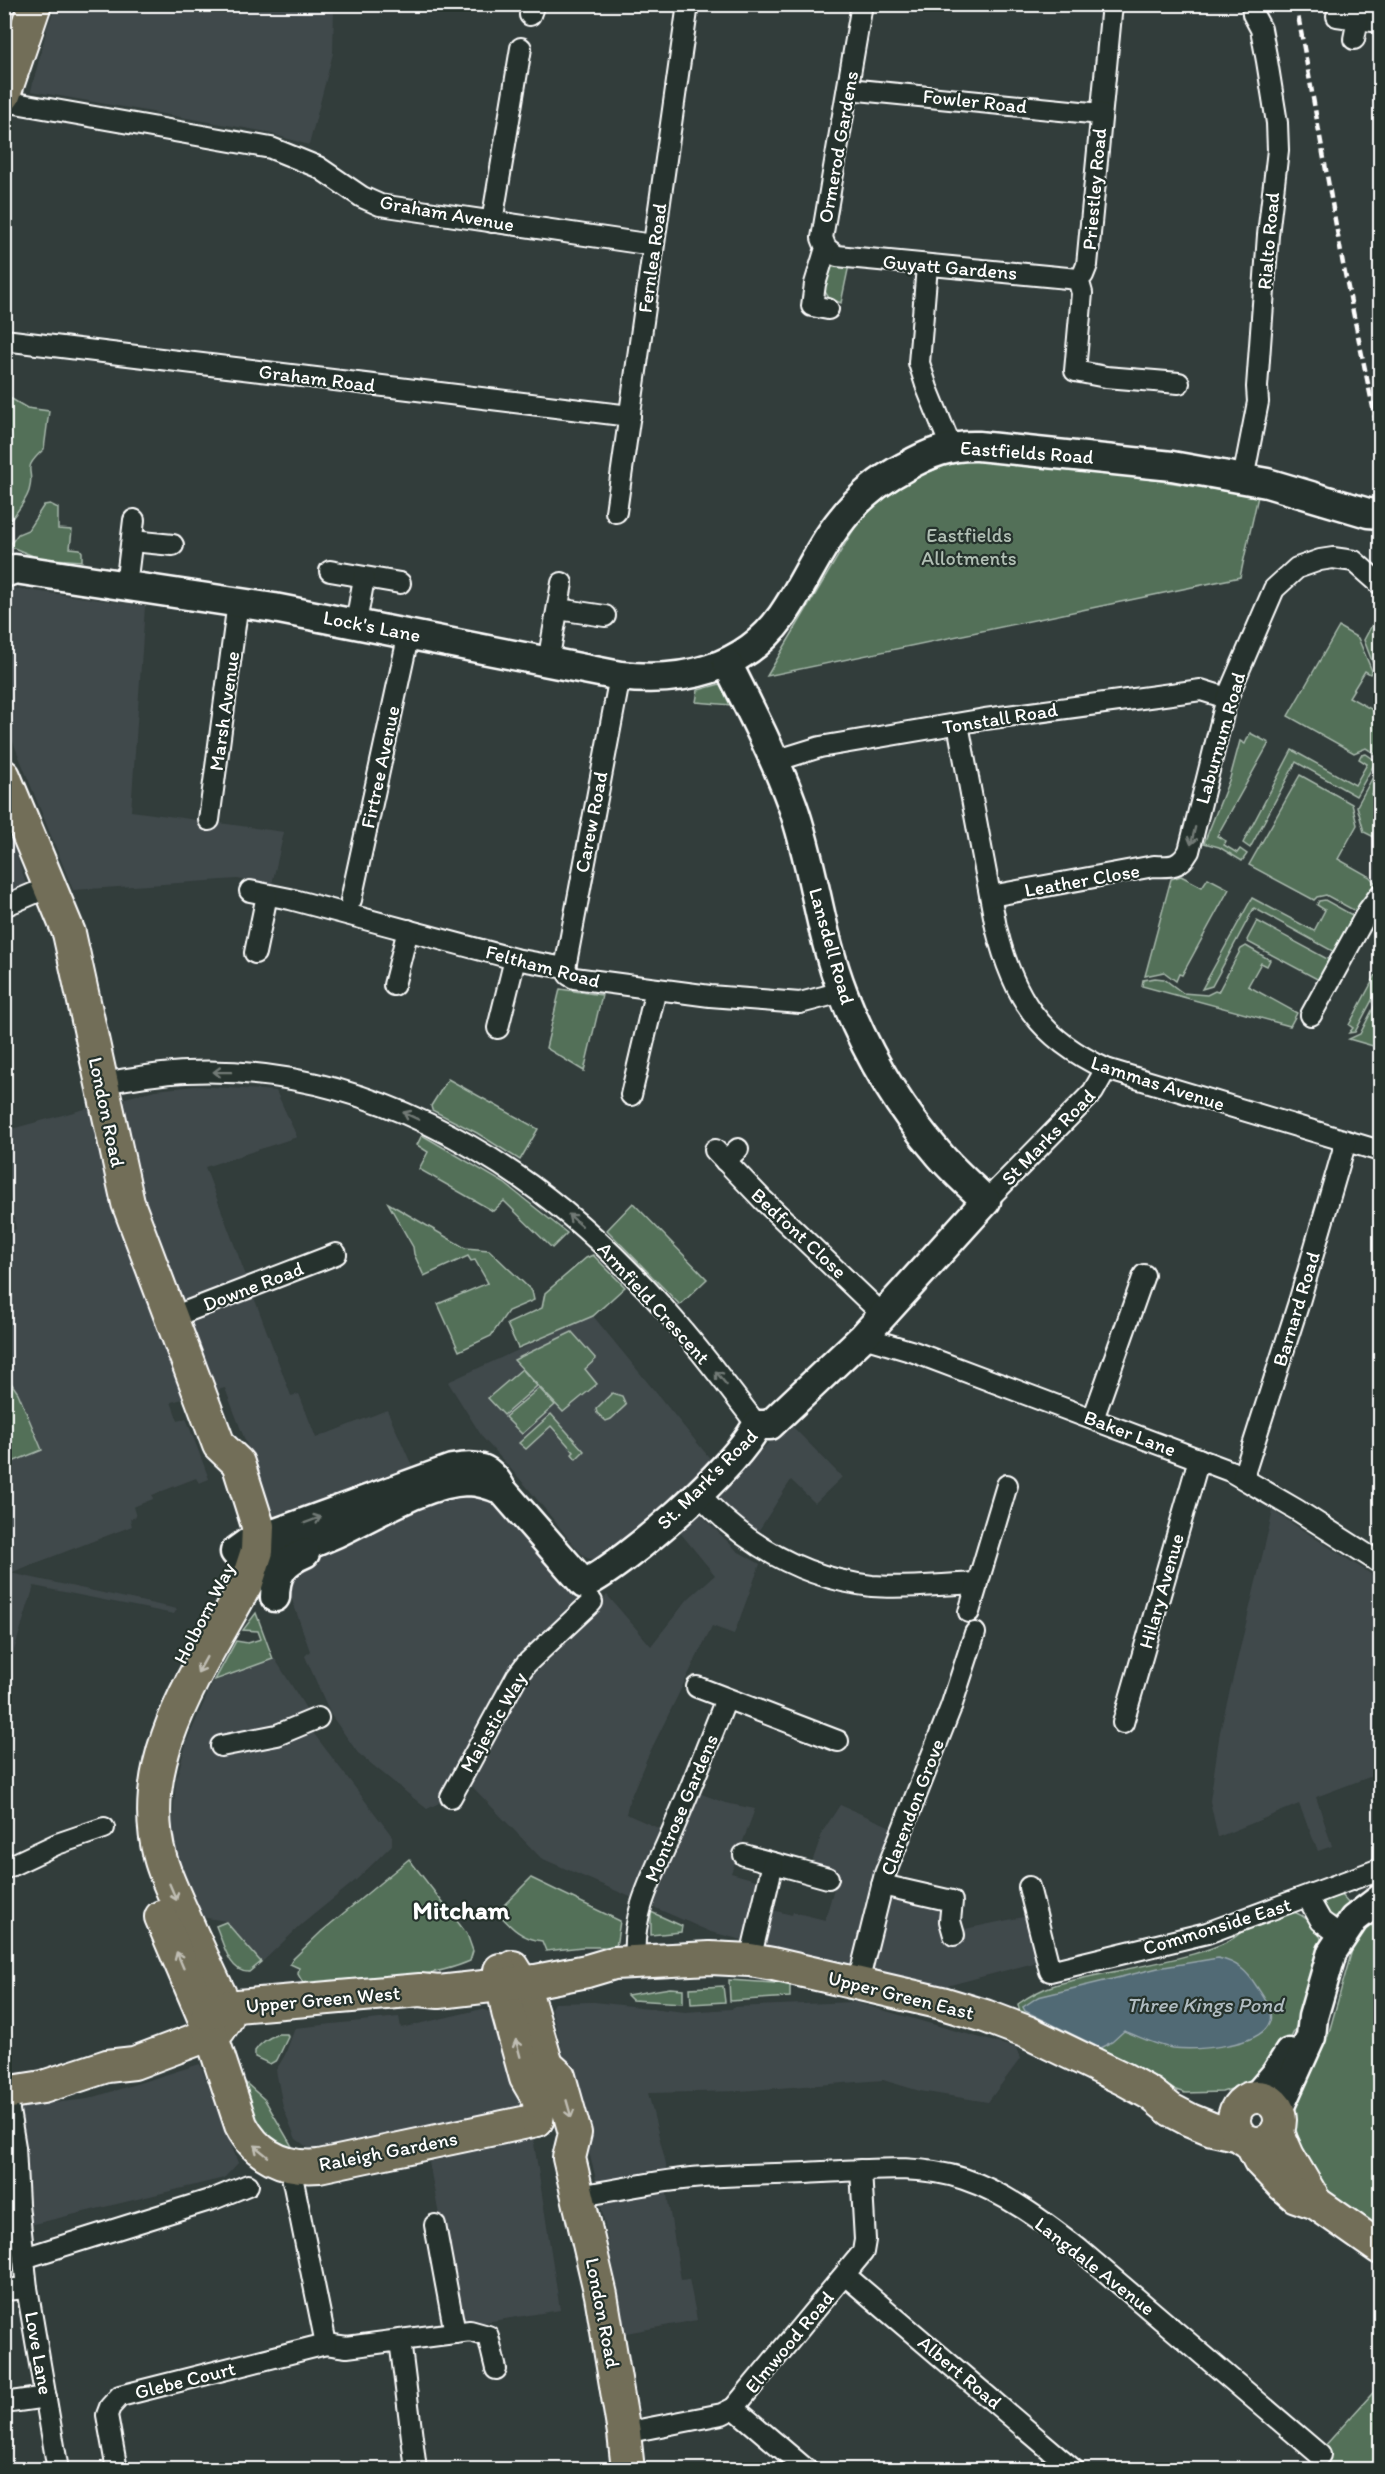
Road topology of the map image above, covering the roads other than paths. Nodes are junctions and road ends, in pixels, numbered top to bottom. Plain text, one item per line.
1 (35, 4) edge
2 (688, 4) edge
3 (862, 4) edge
4 (1112, 4) edge
5 (1252, 4) edge
6 (1337, 16) dead end
7 (1358, 19) junction
8 (1380, 22) edge
9 (1354, 39) dead end
10 (520, 48) dead end
11 (848, 88) junction
12 (4, 95) edge
13 (4, 101) edge
14 (1101, 114) junction
15 (492, 222) junction
16 (653, 245) junction
17 (826, 248) junction
18 (927, 266) junction
19 (1078, 279) junction
20 (828, 309) dead end
21 (4, 340) edge
22 (1179, 383) dead end
23 (630, 416) junction
24 (951, 447) junction
25 (1243, 479) junction
26 (616, 512) dead end
27 (1380, 514) edge
28 (134, 520) dead end
29 (132, 541) junction
30 (173, 545) dead end
31 (8, 567) edge
32 (330, 571) dead end
33 (364, 578) junction
34 (400, 583) dead end
35 (562, 583) dead end
36 (1380, 584) edge
37 (126, 586) junction
38 (238, 602) junction
39 (558, 609) junction
40 (605, 616) dead end
41 (356, 622) junction
42 (410, 633) junction
43 (548, 662) junction
44 (727, 663) junction
45 (620, 676) junction
46 (1227, 698) junction
47 (958, 724) junction
48 (775, 761) junction
49 (4, 776) edge
50 (209, 820) dead end
51 (1173, 867) joint
52 (51, 886) junction
53 (1380, 895) edge
54 (991, 896) junction
55 (351, 900) dead end
56 (4, 906) edge
57 (408, 930) junction
58 (255, 953) dead end
59 (515, 959) junction
60 (565, 968) junction
61 (394, 985) dead end
62 (656, 989) junction
63 (842, 992) junction
64 (1311, 1015) dead end
65 (498, 1028) dead end
66 (1106, 1069) junction
67 (100, 1083) junction
68 (631, 1095) dead end
69 (1346, 1141) junction
70 (1380, 1151) edge
71 (726, 1153) dead end
72 (986, 1201) junction
73 (336, 1254) dead end
74 (1144, 1275) dead end
75 (884, 1315) junction
76 (170, 1318) junction
77 (863, 1337) junction
78 (1093, 1419) junction
79 (757, 1425) junction
80 (219, 1445) joint
81 (1199, 1459) junction
82 (1243, 1477) junction
83 (1007, 1485) dead end
84 (502, 1490) junction
85 (698, 1493) junction
86 (394, 1505) junction
87 (249, 1552) junction
88 (1380, 1563) edge
89 (978, 1583) junction
90 (275, 1597) dead end
91 (592, 1602) dead end
92 (969, 1612) dead end
93 (975, 1633) dead end
94 (697, 1687) dead end
95 (726, 1699) junction
96 (318, 1718) dead end
97 (1123, 1723) dead end
98 (838, 1741) dead end
99 (221, 1746) dead end
100 (451, 1797) dead end
101 (104, 1828) dead end
102 (744, 1855) dead end
103 (773, 1863) junction
104 (4, 1869) edge
105 (1380, 1869) edge
106 (828, 1878) dead end
107 (882, 1885) junction
108 (1029, 1887) dead end
109 (1308, 1898) junction
110 (1380, 1899) edge
111 (954, 1935) dead end
112 (1341, 1936) junction
113 (750, 1960) junction
114 (622, 1962) junction
115 (510, 1976) junction
116 (858, 1983) junction
117 (213, 2019) junction
118 (547, 2065) junction
119 (5, 2092) edge
120 (539, 2111) junction
121 (1257, 2119) junction
122 (569, 2158) junction
123 (290, 2166) junction
124 (861, 2170) junction
125 (249, 2185) dead end
126 (578, 2196) junction
127 (435, 2225) dead end
128 (1380, 2248) edge
129 (24, 2258) junction
130 (845, 2275) junction
131 (27, 2288) junction
132 (4, 2290) edge
133 (455, 2333) junction
134 (400, 2340) junction
135 (326, 2344) junction
136 (496, 2369) dead end
137 (46, 2397) junction
138 (4, 2403) edge
139 (734, 2408) junction
140 (624, 2433) junction
141 (1320, 2455) dead end
142 (58, 2469) edge
143 (117, 2469) edge
144 (416, 2469) edge
145 (628, 2469) edge
146 (807, 2469) edge
147 (1074, 2469) edge

1 - 12 main road
2 - 16 street, Fernlea Road
3 - 11 street, Ormerod Gardens
4 - 14 street, Priestley Road
5 - 25 street, Rialto Road
6 - 7 street
7 - 8 street
7 - 9 street
10 - 15 street
11 - 14 street, Fowler Road
11 - 17 street, Ormerod Gardens
13 - 15 street, Graham Avenue
14 - 19 street, Priestley Road
15 - 16 street, Graham Avenue
16 - 23 street, Fernlea Road
17 - 18 street, Guyatt Gardens
17 - 20 street, Ormerod Gardens
18 - 19 street, Guyatt Gardens
18 - 24 street
19 - 22 street, Priestley Road
21 - 23 street, Graham Road
23 - 26 street, Fernlea Road
24 - 25 street, Eastfields Road
24 - 44 street, Eastfields Road
25 - 27 street, Eastfields Road
28 - 29 street
29 - 30 street
29 - 37 street
31 - 37 street, Lock's Lane
32 - 33 street
33 - 34 street
33 - 41 street
35 - 39 street
36 - 46 street, Laburnum Road
37 - 38 street, Lock's Lane
38 - 41 street, Lock's Lane
38 - 50 street, Marsh Avenue
39 - 40 street
39 - 43 street
41 - 42 street, Lock's Lane
42 - 43 street, Lock's Lane
42 - 55 street, Firtree Avenue
43 - 45 street, Lock's Lane
44 - 45 street, Lock's Lane
44 - 48 street, Lansdell Road
45 - 60 street, Carew Road
46 - 47 street, Tonstall Road
46 -> 51 street, Laburnum Road
47 - 48 street, Tonstall Road
47 - 54 street, Lammas Avenue
48 - 63 street, Lansdell Road
49 - 52 main road, London Road
51 - 54 street, Leather Close
52 - 56 street
52 - 67 main road, London Road
53 - 64 street
54 - 66 street, Lammas Avenue
57 - 58 street, Feltham Road
57 - 59 street, Feltham Road
57 - 61 street
59 - 60 street, Feltham Road
59 - 65 street
60 - 62 street, Feltham Road
62 - 63 street, Feltham Road
62 - 68 street
63 - 72 street, Lansdell Road
66 - 69 street, Lammas Avenue
66 - 72 street, St Marks Road
67 - 76 main road, London Road
79 -> 67 street, Armfield Crescent
69 - 70 street, Lammas Avenue
69 - 82 street, Barnard Road
71 - 75 street, Bedfont Close
72 - 75 street, St. Mark's Road
73 - 76 street, Downe Road
74 - 78 street
75 - 77 street, St. Mark's Road
76 - 80 main road, London Road
77 - 78 street, Baker Lane
77 - 79 street, St. Mark's Road
78 - 81 street, Baker Lane
79 - 85 street, St. Mark's Road
80 - 87 main road, Holborn Way
81 - 82 street, Baker Lane
81 - 97 street, Hilary Avenue
82 - 88 street, Baker Lane
83 - 89 street
84 - 85 street, St. Mark's Road
84 - 86 street
87 -> 84 street, St. Mark's Road
85 - 89 street
86 - 87 street
86 - 90 street
87 - 117 main road, Holborn Way
89 - 92 street
91 - 100 street, Majestic Way
93 - 107 street, Clarendon Grove
94 - 95 street
95 - 98 street
95 - 114 street, Montrose Gardens
96 - 99 street
101 - 104 street
102 - 103 street
103 - 106 street
103 - 113 street
105 - 109 street, Commonside East
107 - 111 street
107 - 116 street, Clarendon Grove
108 - 109 street, Commonside East
109 - 112 street
110 - 112 street
112 - 121 street
113 - 114 main road, Upper Green East
113 - 116 main road, Upper Green East
114 - 115 main road, Upper Green East
115 - 117 main road, Upper Green West
115 - 118 main road, London Road
120 -> 115 main road
116 - 121 main road, Upper Green East
117 - 119 main road, Upper Green West
123 -> 117 main road, Raleigh Gardens
118 - 120 main road, London Road
118 -> 122 main road, London Road
119 - 129 street, Love Lane
120 - 122 main road, London Road
120 - 123 main road, Raleigh Gardens
121 - 128 main road
122 - 126 main road, London Road
123 - 135 street
124 - 126 street, Langdale Avenue
124 - 130 street, Elmwood Road
124 - 141 street, Langdale Avenue
125 - 129 street
126 - 140 main road, London Road
127 - 133 street
129 - 131 street, Love Lane
130 - 139 street, Elmwood Road
130 - 147 street, Albert Road
131 - 132 street
131 - 137 street, Love Lane
133 - 134 street, Glebe Court
133 - 136 street, Glebe Court
134 - 135 street, Glebe Court
134 - 144 street
135 - 143 street, Glebe Court
137 - 138 street
137 - 142 street, Love Lane
139 - 140 street, Elmwood Road
139 - 146 street
140 - 145 main road, London Road

